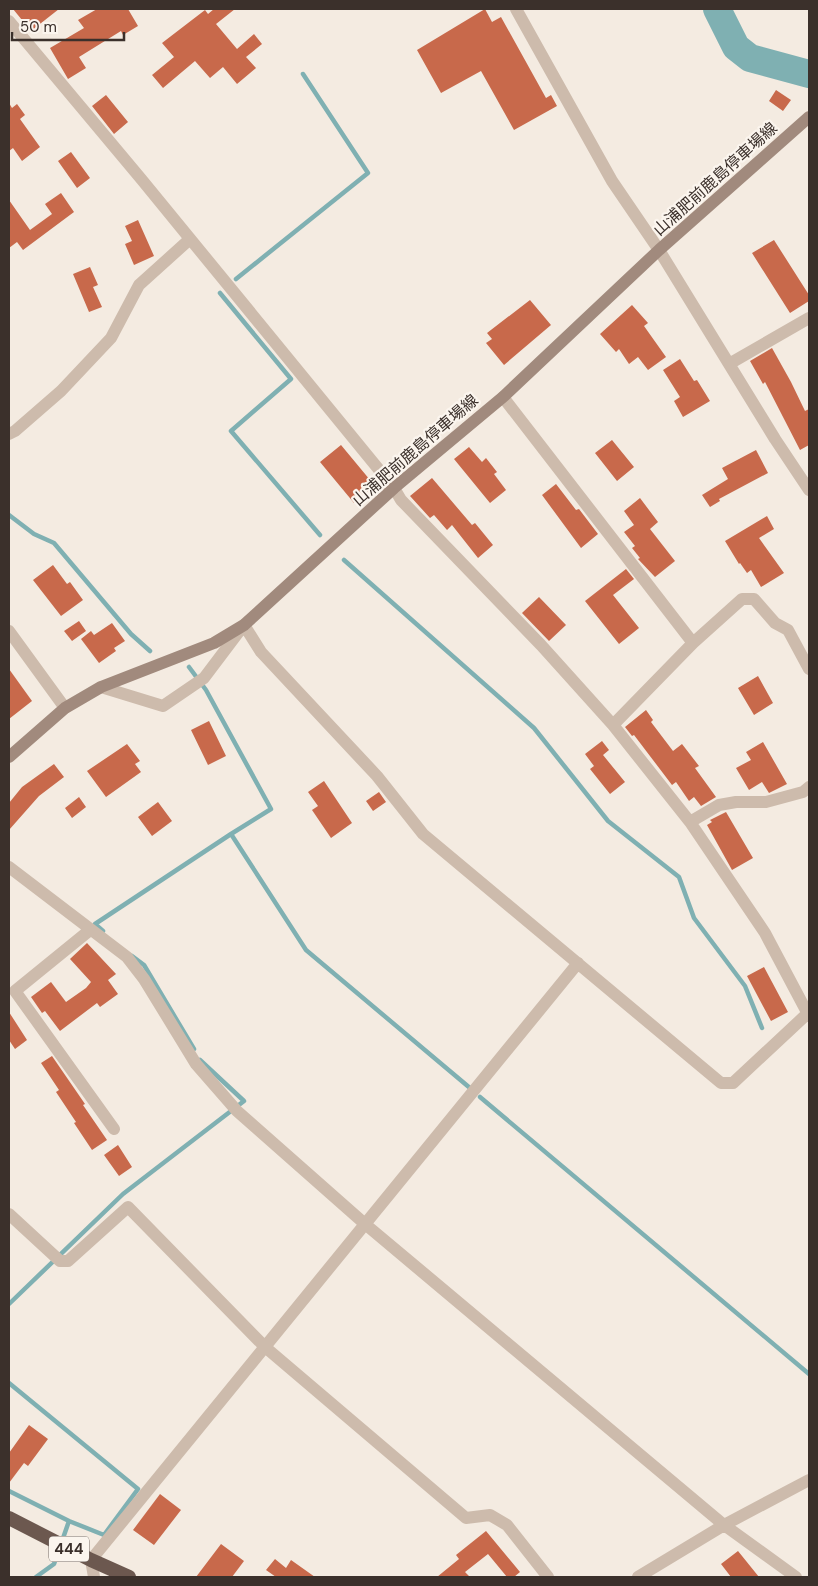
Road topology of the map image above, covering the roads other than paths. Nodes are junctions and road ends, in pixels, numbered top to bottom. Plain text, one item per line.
1 (516, 9) edge
2 (9, 21) edge
3 (809, 117) edge
4 (190, 239) junction
5 (659, 250) junction
6 (809, 318) edge
7 (729, 364) junction
8 (503, 397) junction
9 (9, 434) edge
10 (394, 488) junction
11 (809, 490) edge
12 (244, 625) junction
13 (9, 631) edge
14 (693, 643) junction
15 (809, 669) edge
16 (100, 687) junction
17 (65, 708) junction
18 (612, 725) junction
19 (9, 757) edge
20 (809, 788) edge
21 (690, 822) junction
22 (9, 867) edge
23 (90, 930) junction
24 (578, 964) junction
25 (808, 1015) edge
26 (114, 1129) dead end
27 (9, 1214) edge
28 (365, 1224) junction
29 (265, 1347) junction
30 (809, 1480) edge
31 (9, 1518) edge
32 (724, 1525) junction
33 (91, 1560) junction
34 (94, 1577) edge
35 (129, 1577) edge
36 (548, 1577) edge
37 (638, 1577) edge
38 (796, 1577) edge

1 - 5 street
2 - 4 street
3 - 5 main road, 山浦肥前鹿島停車場線
4 - 9 street
4 - 10 street
5 - 7 street
5 - 8 main road, 山浦肥前鹿島停車場線
6 - 7 street
7 - 11 street
8 - 10 main road, 山浦肥前鹿島停車場線
8 - 14 street
10 - 12 main road, 山浦肥前鹿島停車場線
10 - 18 street
12 - 16 main road, 山浦肥前鹿島停車場線
12 - 16 street
12 - 24 street
13 - 17 street
14 - 15 street
14 - 18 street
16 - 17 main road, 山浦肥前鹿島停車場線
17 - 19 main road, 山浦肥前鹿島停車場線
18 - 21 street
20 - 21 street
21 - 25 street
22 - 23 street
23 - 26 street
23 - 28 street
24 - 25 street
24 - 28 street
27 - 29 street
28 - 29 street
28 - 32 street
29 - 33 street
29 - 36 street
30 - 32 street
31 - 33 highway, 444
32 - 37 street
32 - 38 street
33 - 34 street
33 - 35 highway, 444

